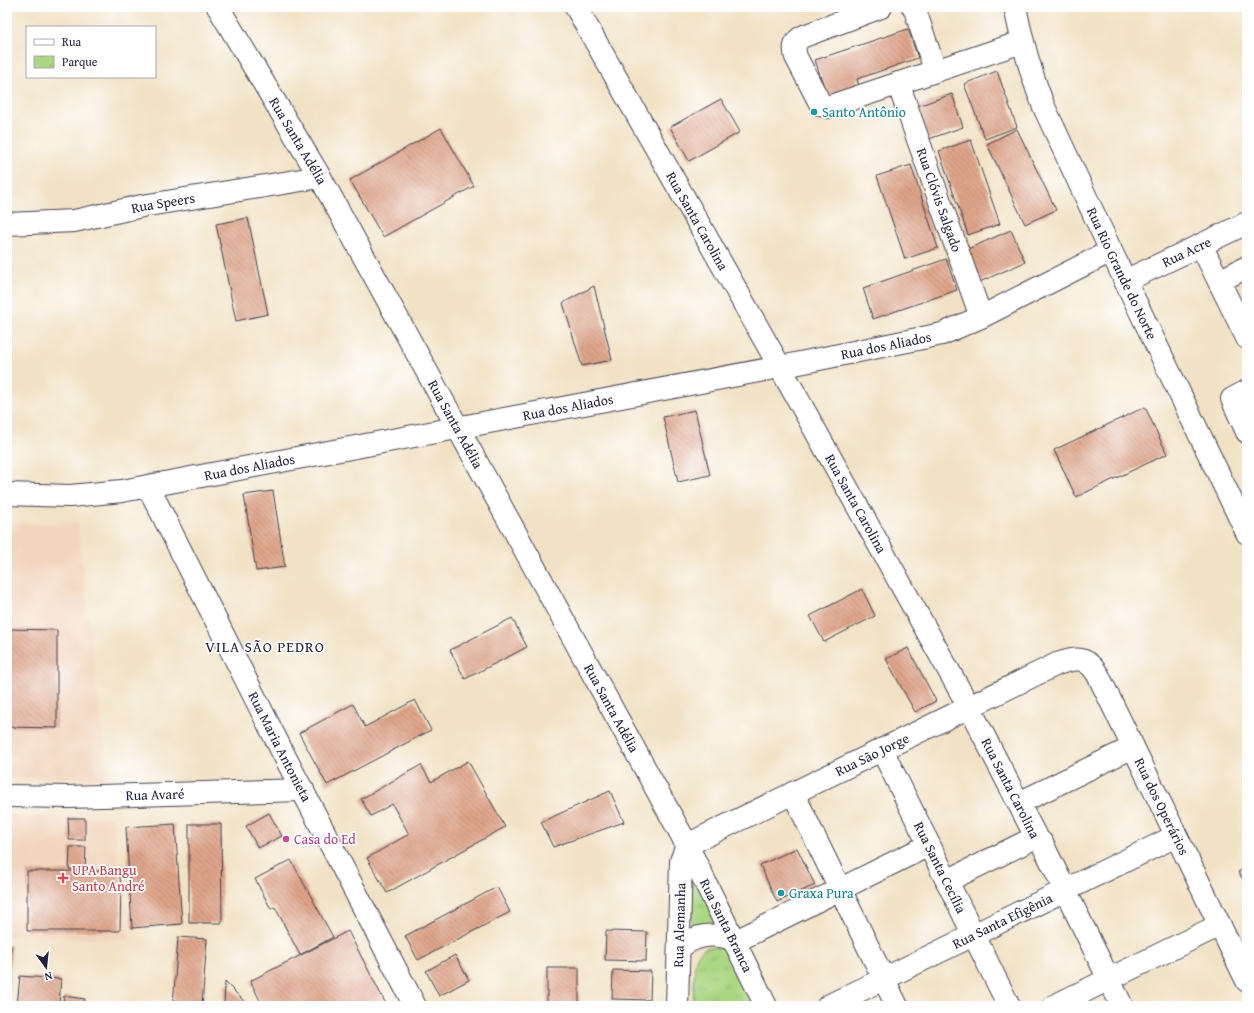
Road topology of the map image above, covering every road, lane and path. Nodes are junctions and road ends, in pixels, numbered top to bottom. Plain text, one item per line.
1 (218, 7) edge
2 (576, 7) edge
3 (881, 7) edge
4 (912, 7) edge
5 (1015, 7) edge
6 (1022, 42) junction
7 (936, 70) junction
8 (898, 83) junction
9 (320, 177) junction
10 (1247, 223) edge
11 (7, 224) edge
12 (1201, 245) junction
13 (1111, 251) junction
14 (1247, 267) edge
15 (1125, 281) junction
16 (1218, 281) junction
17 (981, 317) junction
18 (1247, 338) edge
19 (780, 367) junction
20 (1247, 391) edge
21 (458, 427) junction
22 (1247, 432) edge
23 (148, 486) junction
24 (7, 494) edge
25 (1247, 533) edge
26 (1057, 664) joint
27 (969, 707) junction
28 (1133, 747) junction
29 (882, 750) junction
30 (303, 790) junction
31 (793, 793) junction
32 (7, 796) edge
33 (1019, 803) junction
34 (1176, 836) junction
35 (1036, 837) junction
36 (687, 845) junction
37 (929, 845) junction
38 (948, 881) junction
39 (840, 889) junction
40 (1066, 890) junction
41 (1220, 925) junction
42 (974, 935) junction
43 (734, 940) junction
44 (679, 948) junction
45 (884, 979) junction
46 (1109, 979) junction
47 (1247, 981) edge
48 (415, 1006) edge
49 (677, 1006) edge
50 (766, 1006) edge
51 (828, 1006) edge
52 (897, 1006) edge
53 (1010, 1006) edge
54 (1054, 1006) edge
55 (1122, 1006) edge

1 - 9 street, Rua Santa Adélia
2 - 19 street, Rua Santa Carolina
3 - 8 street
4 - 7 street
5 - 6 street, Rua Rio Grande do Norte
6 - 7 street
6 - 13 street, Rua Rio Grande do Norte
7 - 8 street
8 - 17 street, Rua Clóvis Salgado
9 - 11 street, Rua Speers
9 - 21 street, Rua Santa Adélia
10 - 12 street, Rua Acre
12 - 15 street, Rua Acre
12 - 16 street
13 - 15 street, Rua Rio Grande do Norte
13 - 17 street, Rua dos Aliados
14 - 16 street
15 - 25 street, Rua Rio Grande do Norte
16 - 18 street
17 - 19 street, Rua dos Aliados
19 - 21 street, Rua dos Aliados
19 - 27 street, Rua Santa Carolina
20 - 22 street
21 - 23 street, Rua dos Aliados
21 - 36 street, Rua Santa Adélia
23 - 24 street, Rua dos Aliados
23 - 30 street, Rua Maria Antonieta
26 - 27 street, Rua São Jorge
26 - 28 street, Rua dos Operários
27 - 29 street, Rua São Jorge
27 - 33 street, Rua Santa Carolina
28 - 33 street
28 - 34 street, Rua dos Operários
29 - 31 street, Rua São Jorge
29 - 37 street, Rua Santa Cecília
30 - 32 street, Rua Avaré
30 - 48 street, Rua Maria Antonieta
31 - 36 street, Rua São Jorge
31 - 39 street
33 - 35 street, Rua Santa Carolina
34 - 40 street, Rua Santa Efigênia
34 - 41 street, Rua dos Operários
35 - 38 street
35 - 40 street, Rua Santa Carolina
36 - 43 street, Rua Santa Branca
36 - 44 street, Rua Alemanha
37 - 38 street, Rua Santa Cecília
37 - 39 street
38 - 42 street, Rua Santa Cecília
39 - 43 street
39 - 45 street
40 - 42 street, Rua Santa Efigênia
40 - 46 street, Rua Santa Carolina
41 - 46 street
41 - 47 street, Rua dos Operários
42 - 45 street, Rua Santa Efigênia
42 - 53 street, Rua Santa Cecília
43 - 44 street
43 - 50 street, Rua Santa Branca
44 - 49 street, Rua Alemanha
45 - 51 street, Rua Santa Efigênia
45 - 52 street
46 - 54 street
46 - 55 street, Rua Santa Carolina

